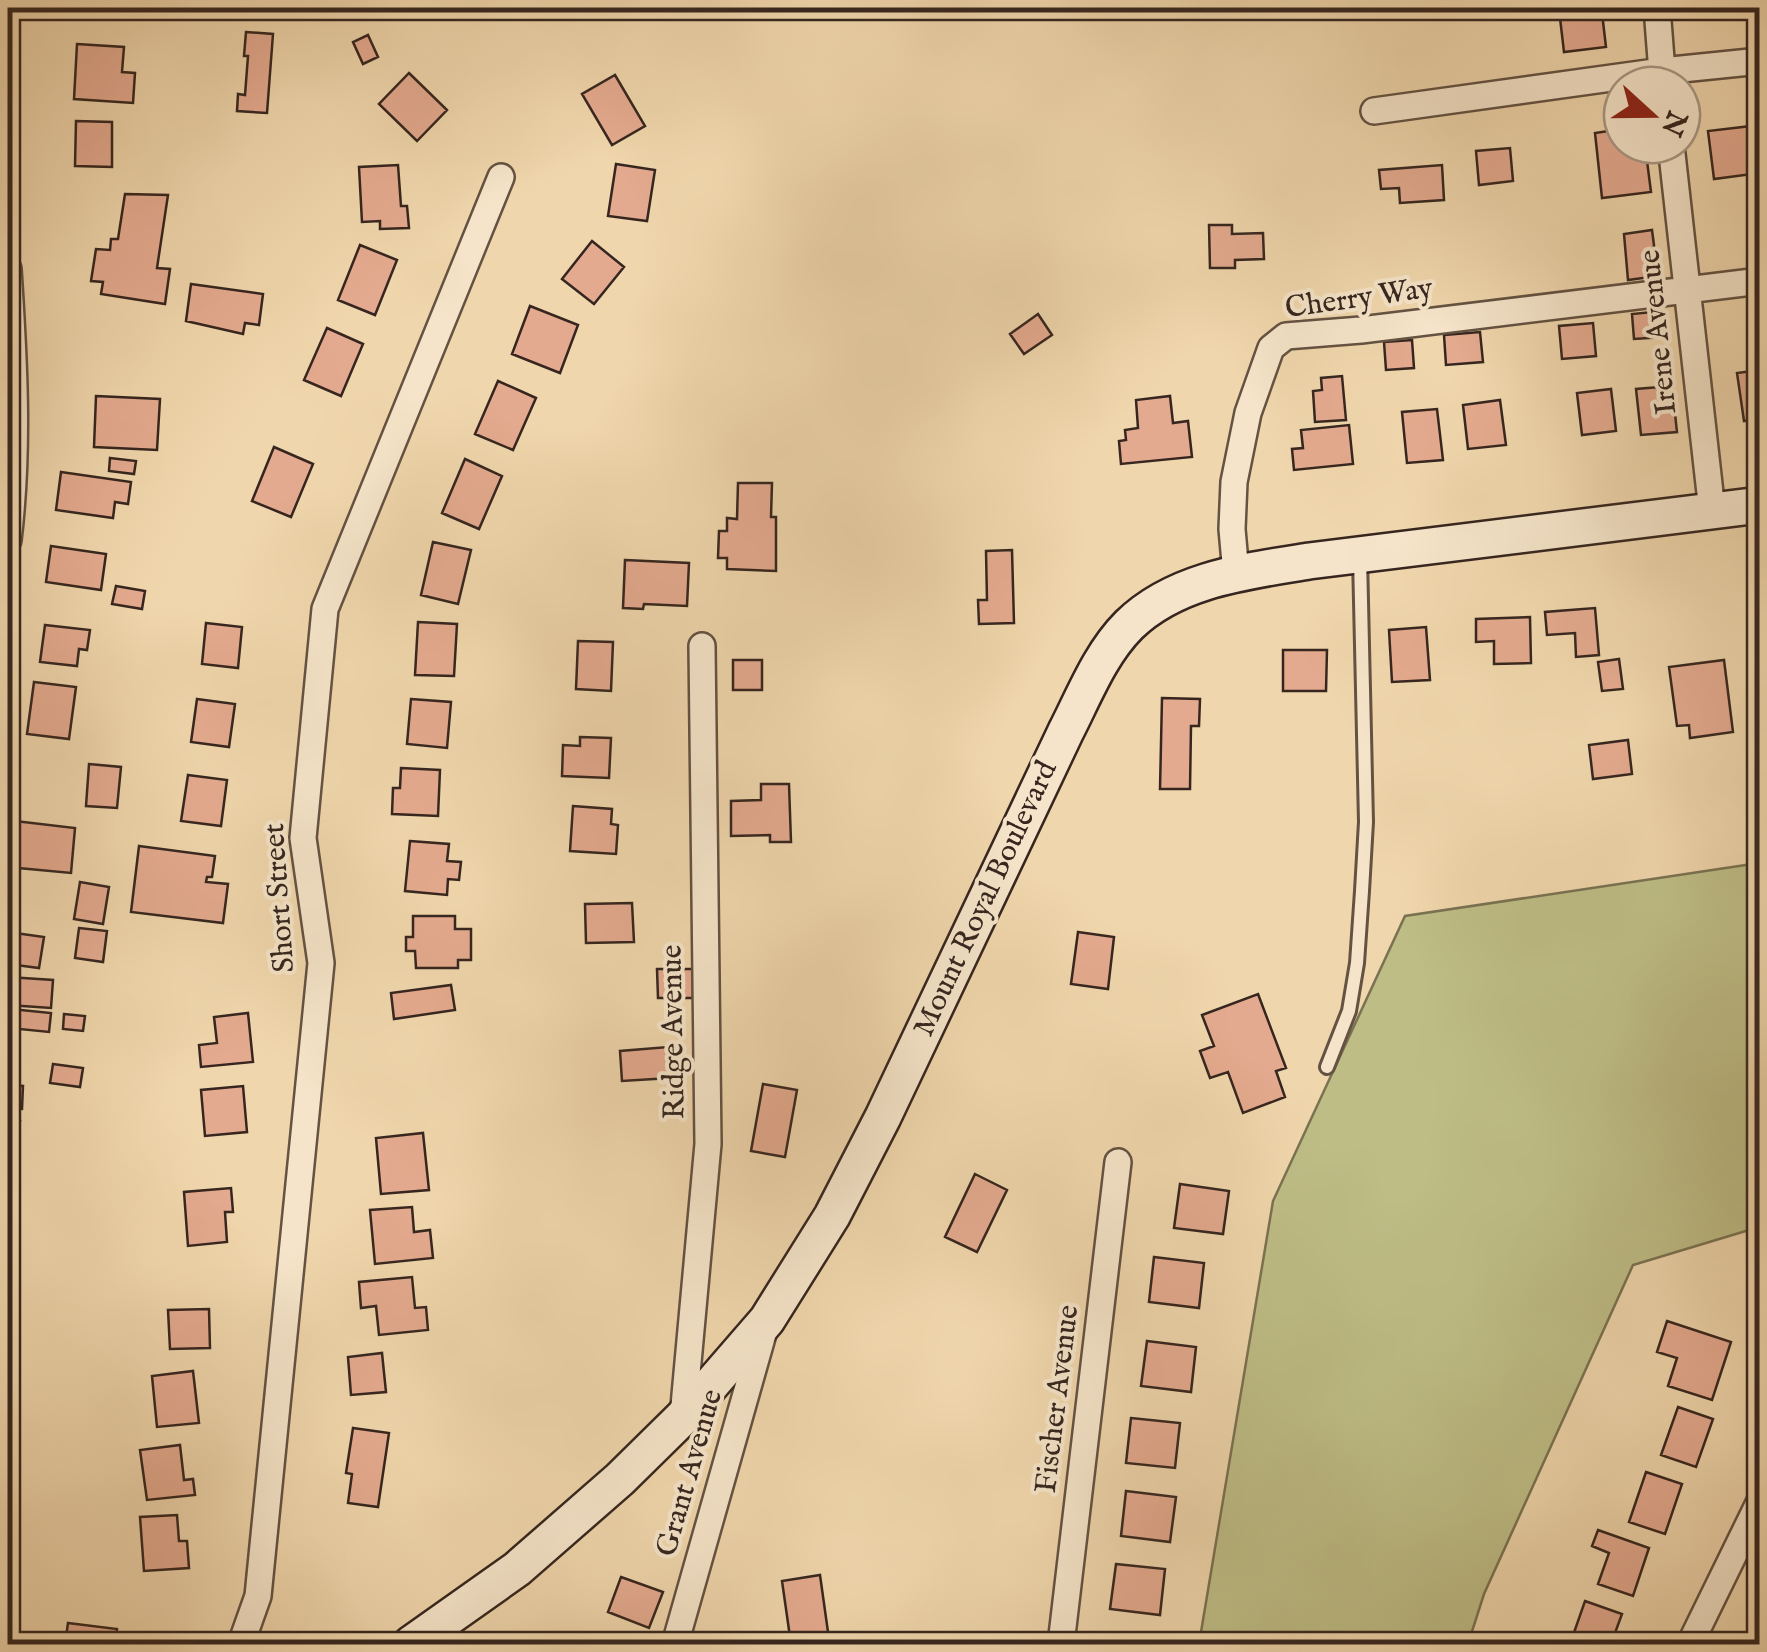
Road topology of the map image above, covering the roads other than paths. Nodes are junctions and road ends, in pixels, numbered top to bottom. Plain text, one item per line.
1 (1657, 8) edge
2 (1760, 61) edge
3 (1662, 65) edge
4 (1702, 71) edge
5 (1602, 85) edge
6 (1374, 111) dead end
7 (1672, 165) edge
8 (501, 177) dead end
9 (8, 269) edge
10 (1760, 281) edge
11 (1688, 289) junction
12 (11, 366) edge
13 (1760, 506) edge
14 (1712, 512) junction
15 (8, 540) edge
16 (1360, 554) junction
17 (1236, 574) junction
18 (702, 646) dead end
19 (1327, 1067) dead end
20 (1118, 1162) dead end
21 (767, 1320) junction
22 (683, 1417) junction
23 (1760, 1501) edge
24 (240, 1644) edge
25 (411, 1644) edge
26 (675, 1644) edge
27 (1061, 1644) edge
28 (1690, 1644) edge

1 - 3 street
2 - 4 street
5 - 6 street
7 - 11 street, Irene Avenue
8 - 24 street, Short Street
9 - 12 street
10 - 11 street, Cherry Way
11 - 14 street, Irene Avenue
11 - 17 street, Cherry Way
12 - 15 street
13 - 14 main road, Mount Royal Boulevard
14 - 16 main road, Mount Royal Boulevard
16 - 17 main road, Mount Royal Boulevard
16 - 19 lane
17 - 21 main road, Mount Royal Boulevard
18 - 22 street, Ridge Avenue
20 - 27 street, Fischer Avenue
21 - 22 main road, Mount Royal Boulevard
21 - 26 street, Grant Avenue
22 - 25 main road, Mount Royal Boulevard
23 - 28 street

